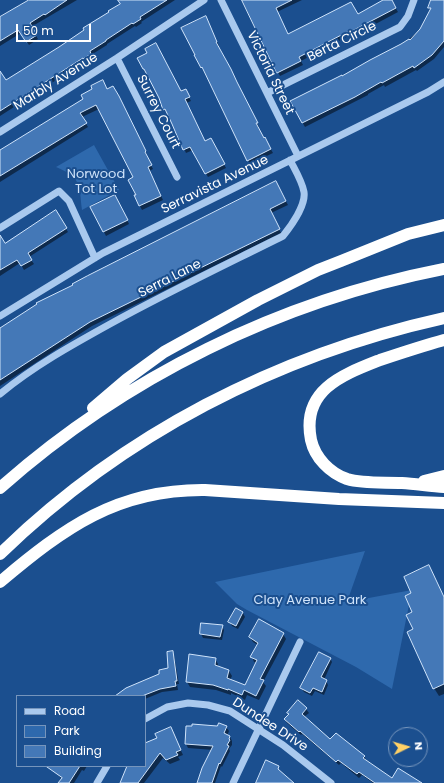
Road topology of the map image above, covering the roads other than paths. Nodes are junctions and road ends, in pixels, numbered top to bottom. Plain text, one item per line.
1 (204, 0) edge
2 (221, 0) edge
3 (414, 0) edge
4 (117, 58) junction
5 (444, 82) edge
6 (267, 93) junction
7 (0, 132) edge
8 (298, 156) junction
9 (290, 160) junction
10 (177, 178) dead end
11 (444, 216) edge
12 (444, 225) edge
13 (0, 228) edge
14 (408, 234) junction
15 (95, 258) junction
16 (444, 269) edge
17 (0, 316) edge
18 (444, 318) edge
19 (444, 340) edge
20 (0, 394) edge
21 (55, 443) junction
22 (444, 476) edge
23 (404, 483) junction
24 (444, 487) edge
25 (0, 488) edge
26 (444, 503) edge
27 (0, 554) edge
28 (0, 582) edge
29 (300, 642) dead end
30 (146, 719) edge
31 (259, 730) junction
32 (106, 767) edge
33 (97, 783) edge
34 (233, 783) edge
35 (331, 783) edge

1 - 4 street, Marbly Avenue
2 - 6 street, Victoria Street
3 - 6 street, Berta Circle
4 - 7 street, Marbly Avenue
4 - 10 street, Surrey Court
5 - 8 street, Serravista Avenue
6 - 8 street, Victoria Street
8 - 9 street, Serravista Avenue
9 - 15 street, Serravista Avenue
9 - 20 street, Serra Lane
11 - 14 highway
12 - 14 highway
13 - 15 street
14 - 21 highway
15 - 17 street, Serravista Avenue
16 - 21 highway
18 - 27 highway
19 - 23 highway
21 - 25 highway
22 - 23 highway
23 - 24 highway
26 - 28 highway
29 - 31 street
30 - 31 street, Dundee Drive
31 - 34 street
31 - 35 street, Dundee Drive
32 - 33 street

